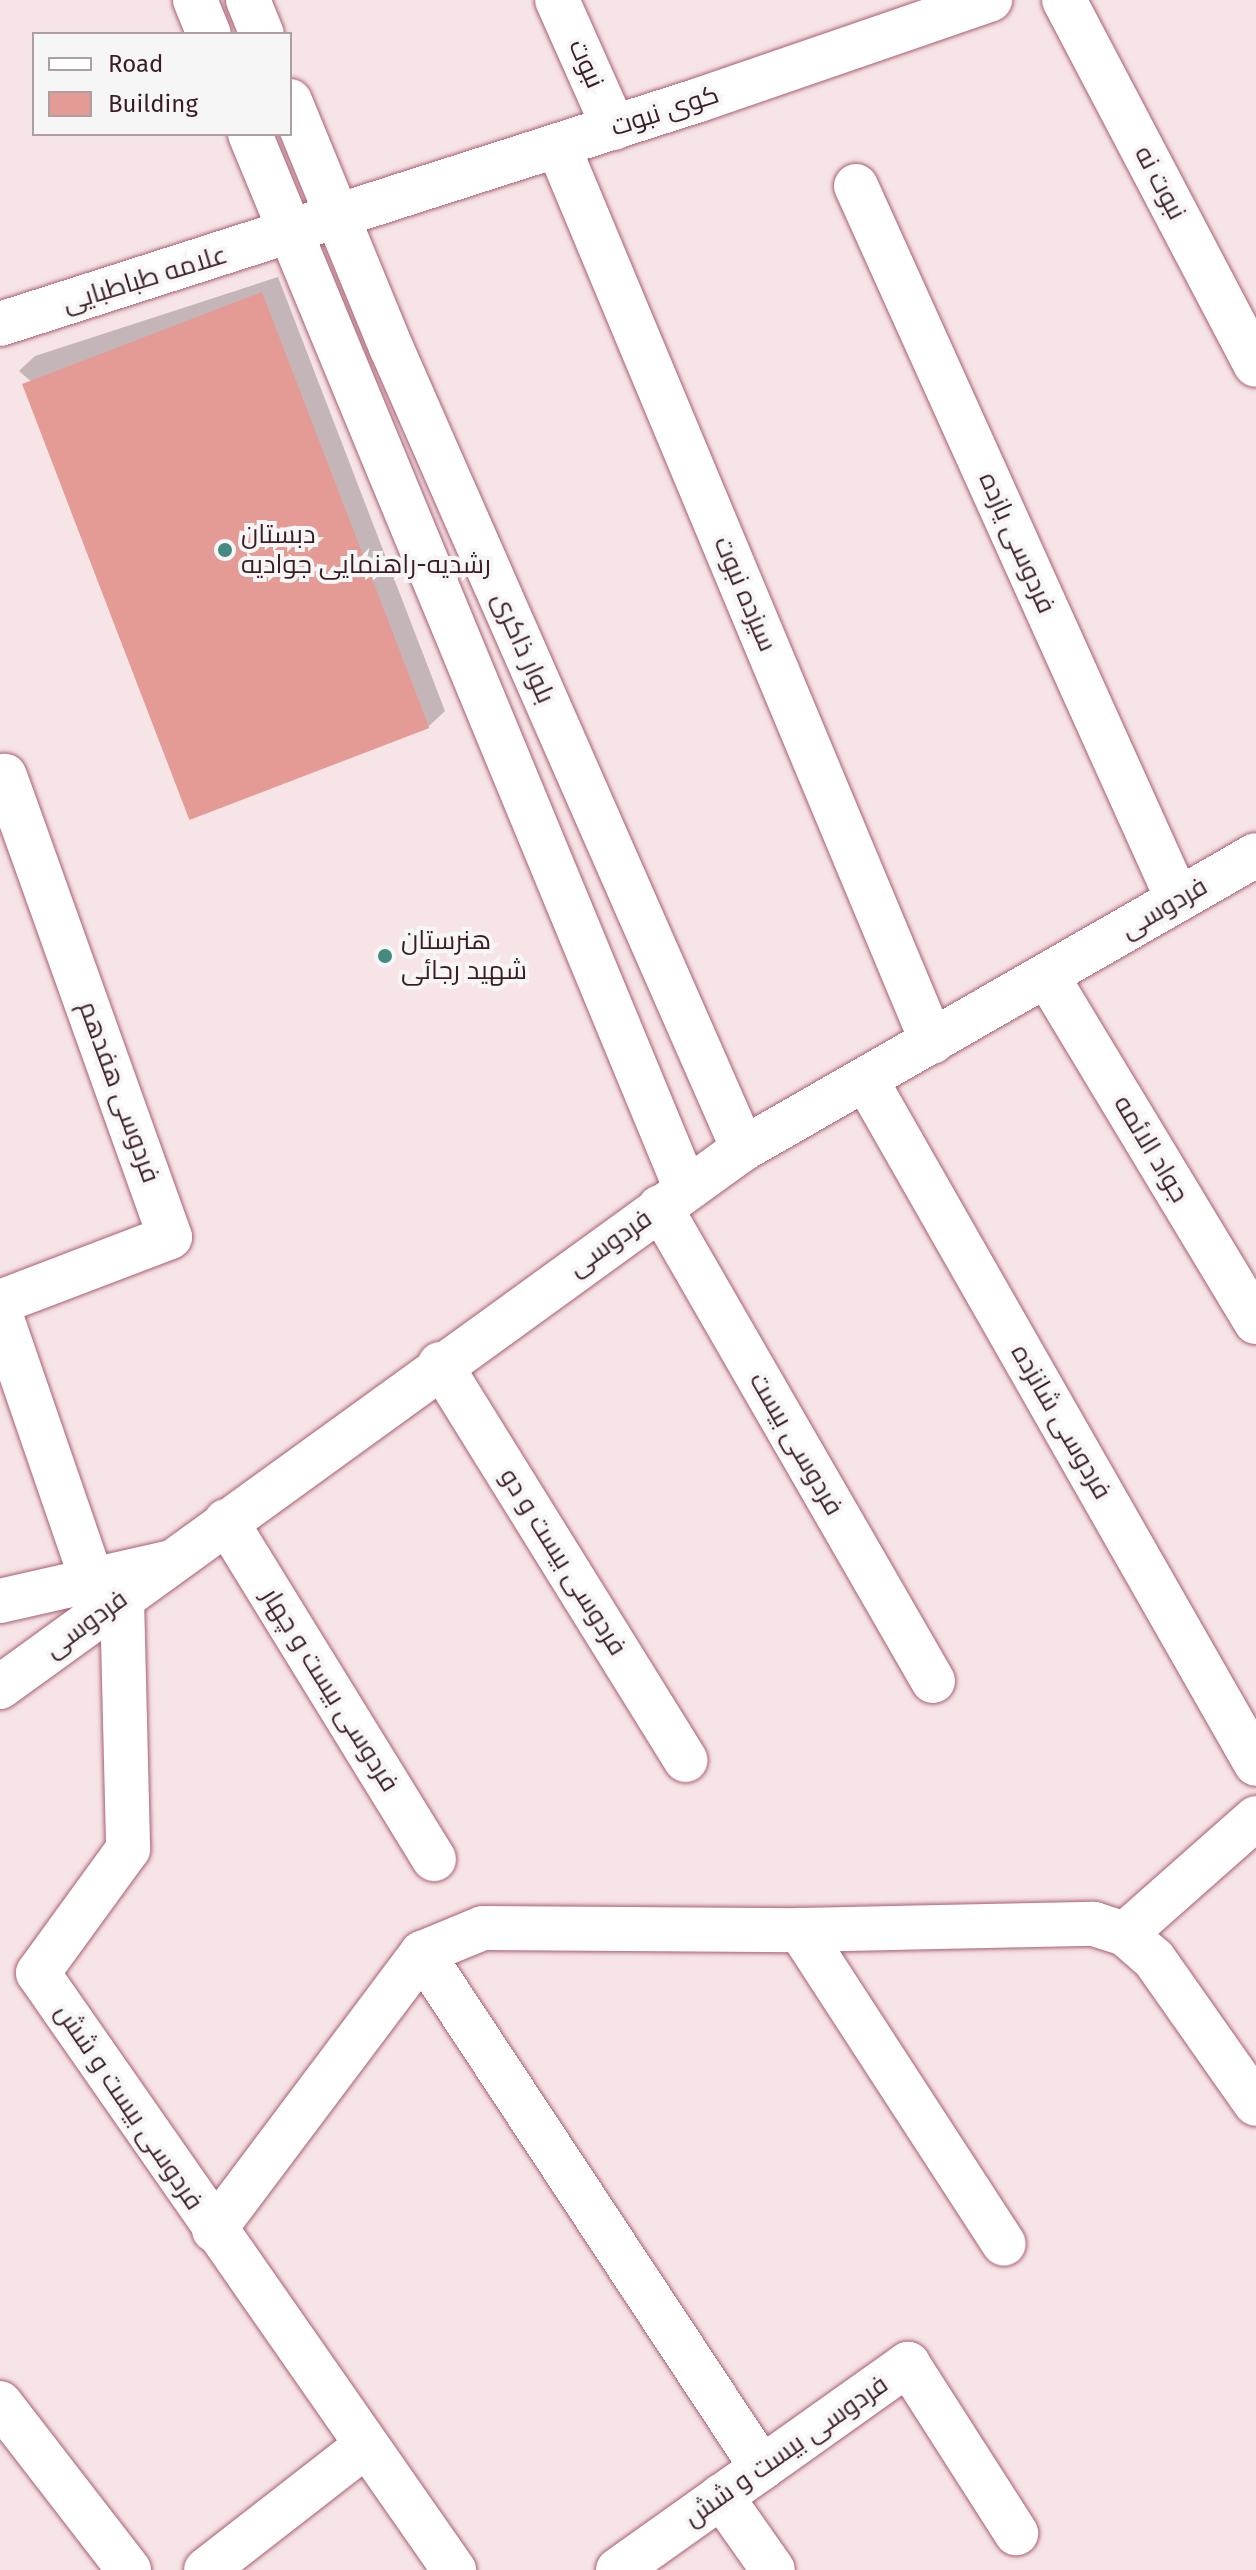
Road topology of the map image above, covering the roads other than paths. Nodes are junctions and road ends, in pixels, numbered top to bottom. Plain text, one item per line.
1 (195, 0) edge
2 (248, 0) edge
3 (557, 0) edge
4 (990, 0) edge
5 (1064, 0) edge
6 (208, 32) edge
7 (261, 32) edge
8 (292, 106) edge
9 (614, 128) junction
10 (251, 136) edge
11 (558, 146) junction
12 (856, 186) dead end
13 (339, 218) junction
14 (291, 233) junction
15 (0, 324) edge
16 (1256, 365) edge
17 (5, 776) dead end
18 (1256, 855) edge
19 (1178, 900) junction
20 (1047, 976) junction
21 (932, 1042) junction
22 (866, 1080) junction
23 (743, 1149) junction
24 (673, 1198) junction
25 (0, 1302) edge
26 (0, 1313) edge
27 (1256, 1322) edge
28 (440, 1364) junction
29 (226, 1521) junction
30 (107, 1589) junction
31 (0, 1601) edge
32 (933, 1681) dead end
33 (0, 1687) edge
34 (686, 1760) dead end
35 (1256, 1764) edge
36 (1256, 1818) edge
37 (434, 1859) dead end
38 (800, 1930) junction
39 (1125, 1934) junction
40 (422, 1953) junction
41 (1256, 2104) edge
42 (214, 2230) junction
43 (1004, 2244) dead end
44 (0, 2403) edge
45 (364, 2447) junction
46 (762, 2468) junction
47 (721, 2496) junction
48 (1016, 2533) dead end
49 (129, 2570) edge
50 (206, 2570) edge
51 (454, 2570) edge
52 (618, 2570) edge
53 (773, 2570) edge

1 - 6 street
2 - 7 street
3 - 9 street, نبوت
4 - 9 street, کوی نبوت
5 - 16 street, نبوت نه
8 - 13 street, بلوار ذاکری
9 - 11 street, کوی نبوت
10 - 14 street, بلوار ذاکری
11 - 13 street, کوی نبوت
11 - 21 street, سیزده نبوت
12 - 19 street, فردوسی یازده
13 - 14 street, علامه طباطبایی
13 - 23 street, بلوار ذاکری
14 - 15 street, علامه طباطبایی
14 - 24 street, بلوار ذاکری
17 - 25 street, فردوسی هفدهم
18 - 19 street, فردوسی
19 - 20 street, فردوسی
20 - 21 street, فردوسی
20 - 27 street, جواد الائمه
21 - 22 street, فردوسی
22 - 23 street, فردوسی
22 - 35 street, فردوسی شانزده
23 - 24 street, فردوسی
24 - 28 street, فردوسی
24 - 32 street, فردوسی بیست
26 - 30 street
28 - 29 street, فردوسی
28 - 34 street, فردوسی بیست و دو
29 - 30 street, فردوسی
29 - 37 street, فردوسی بیست و چهار
30 - 31 street
30 - 33 street, فردوسی
30 - 42 street, فردوسی بیست و شش
36 - 39 street
38 - 39 street
38 - 40 street
38 - 43 street
39 - 41 street
40 - 42 street
40 - 46 street
42 - 45 street, فردوسی بیست و شش
44 - 49 street
45 - 50 street
45 - 51 street, فردوسی بیست و شش
46 - 47 street, فردوسی بیست و شش
46 - 48 street, فردوسی بیست و شش
47 - 52 street, فردوسی بیست و شش
47 - 53 street

